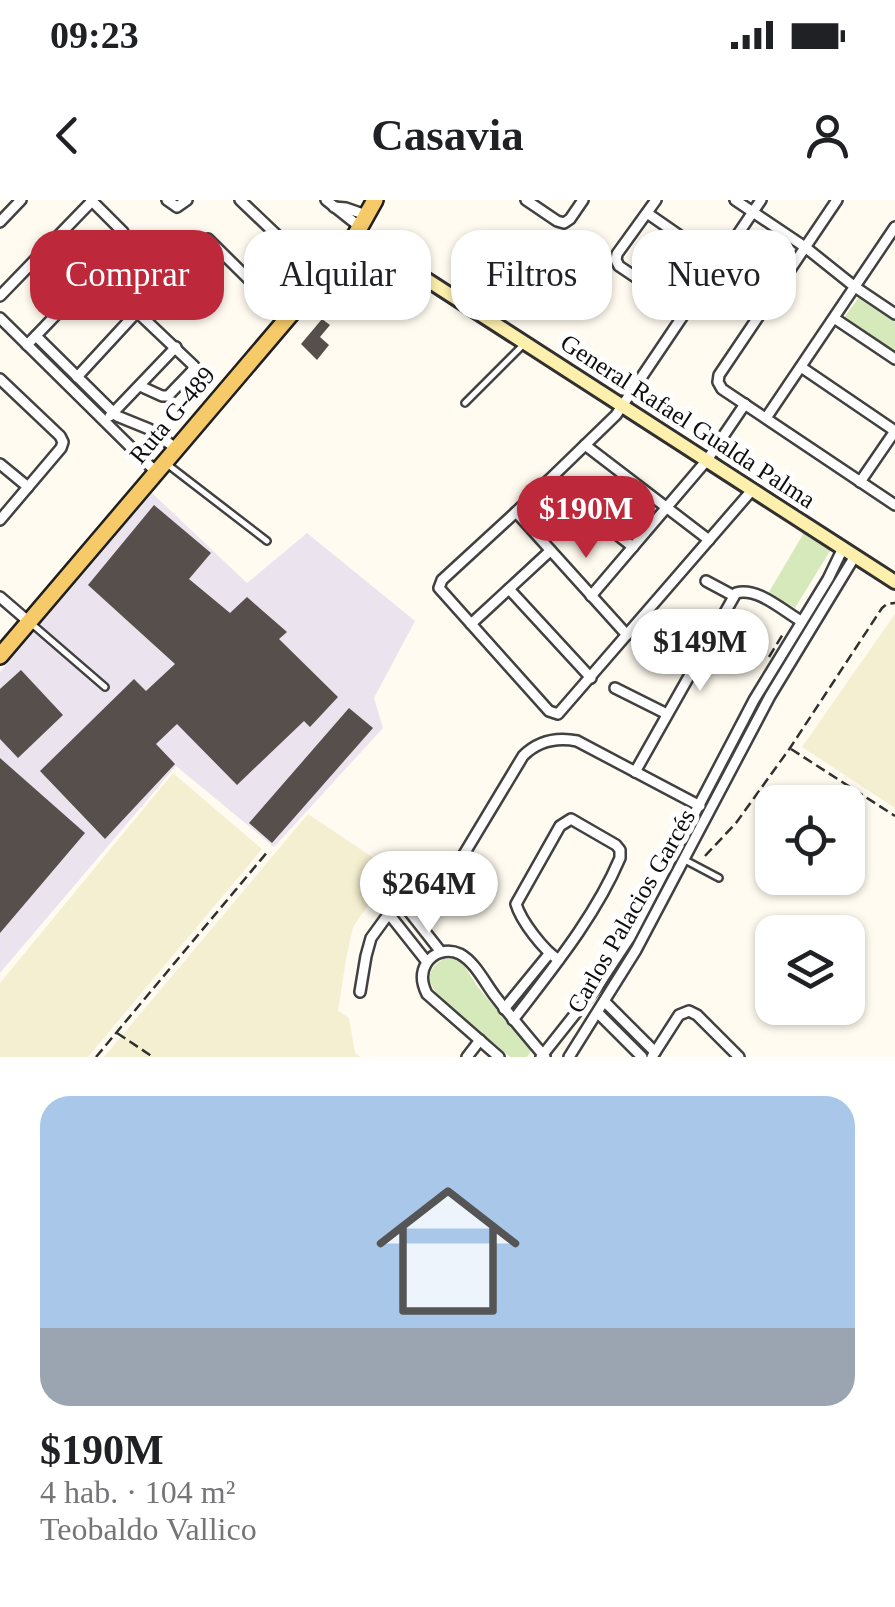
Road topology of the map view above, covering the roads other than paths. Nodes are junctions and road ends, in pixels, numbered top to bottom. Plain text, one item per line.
1 (21, 200) edge
2 (166, 200) edge
3 (188, 200) edge
4 (240, 200) edge
5 (374, 200) edge
6 (526, 200) edge
7 (583, 200) edge
8 (656, 200) edge
9 (735, 200) edge
10 (761, 200) edge
11 (836, 200) edge
12 (91, 201) edge
13 (330, 204) edge
14 (753, 212) junction
15 (647, 214) junction
16 (0, 222) edge
17 (361, 225) junction
18 (121, 230) edge
19 (272, 230) edge
20 (357, 230) edge
21 (635, 230) edge
22 (671, 230) edge
23 (741, 230) edge
24 (632, 234) edge
25 (893, 234) edge
26 (806, 247) junction
27 (224, 255) edge
28 (632, 273) edge
29 (244, 275) edge
30 (854, 287) junction
31 (0, 296) edge
32 (895, 314) edge
33 (0, 318) edge
34 (834, 318) junction
35 (51, 320) edge
36 (130, 320) edge
37 (146, 320) edge
38 (286, 320) edge
39 (680, 320) edge
40 (36, 336) junction
41 (526, 342) junction
42 (27, 344) junction
43 (176, 348) junction
44 (895, 359) edge
45 (801, 367) junction
46 (77, 377) junction
47 (0, 379) edge
48 (140, 386) junction
49 (465, 403) dead end
50 (745, 404) junction
51 (622, 406) junction
52 (114, 412) junction
53 (766, 418) junction
54 (105, 421) junction
55 (895, 432) edge
56 (585, 445) junction
57 (176, 448) junction
58 (707, 460) junction
59 (0, 464) edge
60 (160, 467) junction
61 (548, 482) junction
62 (860, 482) junction
63 (28, 488) junction
64 (752, 489) junction
65 (895, 505) edge
66 (667, 508) junction
67 (516, 512) junction
68 (0, 520) edge
69 (709, 540) junction
70 (268, 542) dead end
71 (633, 547) junction
72 (550, 551) junction
73 (849, 552) junction
74 (706, 581) dead end
75 (895, 582) edge
76 (509, 589) junction
77 (591, 596) junction
78 (734, 596) junction
79 (1, 600) edge
80 (29, 622) junction
81 (800, 622) junction
82 (470, 624) junction
83 (627, 635) junction
84 (659, 636) dead end
85 (0, 656) edge
86 (699, 656) junction
87 (591, 678) junction
88 (105, 687) dead end
89 (615, 688) dead end
90 (666, 714) junction
91 (635, 772) junction
92 (715, 776) junction
93 (725, 782) junction
94 (700, 806) junction
95 (685, 860) junction
96 (719, 878) dead end
97 (404, 904) junction
98 (389, 914) junction
99 (441, 952) junction
100 (554, 957) junction
101 (427, 962) junction
102 (360, 992) dead end
103 (604, 1002) junction
104 (504, 1009) junction
105 (598, 1013) junction
106 (513, 1020) junction
107 (480, 1040) junction
108 (486, 1052) edge
109 (654, 1055) edge
110 (543, 1056) edge
111 (468, 1057) edge
112 (500, 1057) edge
113 (569, 1057) edge
114 (642, 1057) edge
115 (740, 1057) edge

1 - 16 street
2 - 3 street
4 - 19 street
5 - 17 main road, Ruta G-489
6 - 7 street
8 - 15 street
9 - 14 street
10 - 14 street
11 - 26 street
12 - 18 street
12 - 31 street
13 - 17 street
14 - 23 street
14 - 26 street
15 - 21 street
15 - 22 street
17 - 20 main road, Ruta G-489
17 - 41 main road, General Rafael Gualda Palma
24 - 28 street
25 - 30 street
26 - 30 street
26 - 50 street
27 - 29 street
30 - 32 street
30 - 34 street
33 - 42 street
34 - 44 street
34 - 45 street
35 - 40 street
36 - 46 street
37 - 43 street
38 - 57 main road, Ruta G-489
39 - 51 street
40 - 42 street
40 - 46 street
41 - 49 lane
41 - 51 main road, General Rafael Gualda Palma
42 - 54 street
43 - 48 street
43 - 48 street
45 - 53 street
45 - 55 street
46 - 52 street
47 - 63 street
48 - 52 street
50 - 53 street
50 - 58 street
51 - 56 street
51 - 58 main road, General Rafael Gualda Palma
52 - 54 street
52 - 57 street
53 - 62 street
54 - 60 street
55 - 62 street
56 - 61 street
56 - 66 street
57 - 60 main road, Ruta G-489
58 - 64 main road, General Rafael Gualda Palma
58 - 66 street
59 - 63 street
60 - 70 lane
60 - 80 main road, Ruta G-489
61 - 67 street
61 - 71 street
62 - 65 street
63 - 68 street
64 - 69 street
64 - 73 main road, General Rafael Gualda Palma
66 - 69 street
66 - 71 street
67 - 72 street
67 - 82 street
69 - 83 street
71 - 77 street
72 - 76 street
72 - 77 street
73 - 75 main road, General Rafael Gualda Palma
73 - 81 street, Carlos Palacios Garcés
73 - 93 street, Carlos Palacios Garcés
74 - 78 street
76 - 82 street
76 - 87 street
77 - 83 street
78 - 81 street
78 - 86 street
79 - 80 street
80 - 85 main road, Ruta G-489
80 - 88 lane
81 - 92 street, Carlos Palacios Garcés
82 - 87 street
83 - 87 street
84 - 86 street
86 - 90 street
89 - 90 street
90 - 91 street
91 - 94 street
91 - 97 street
92 - 93 street
92 - 94 street, Carlos Palacios Garcés
93 - 95 street, Carlos Palacios Garcés
94 - 110 street, Carlos Palacios Garcés
95 - 96 lane
95 - 103 street, Carlos Palacios Garcés
97 - 98 street
97 - 99 street
98 - 101 street
98 - 102 street
99 - 101 street
99 - 104 street
100 - 100 street
100 - 104 street
100 - 106 street
101 - 107 street
103 - 105 street, Carlos Palacios Garcés
103 - 109 street
104 - 106 street
105 - 113 street, Carlos Palacios Garcés
105 - 114 street
106 - 110 street
107 - 108 street
107 - 111 street
108 - 112 street
109 - 115 street

